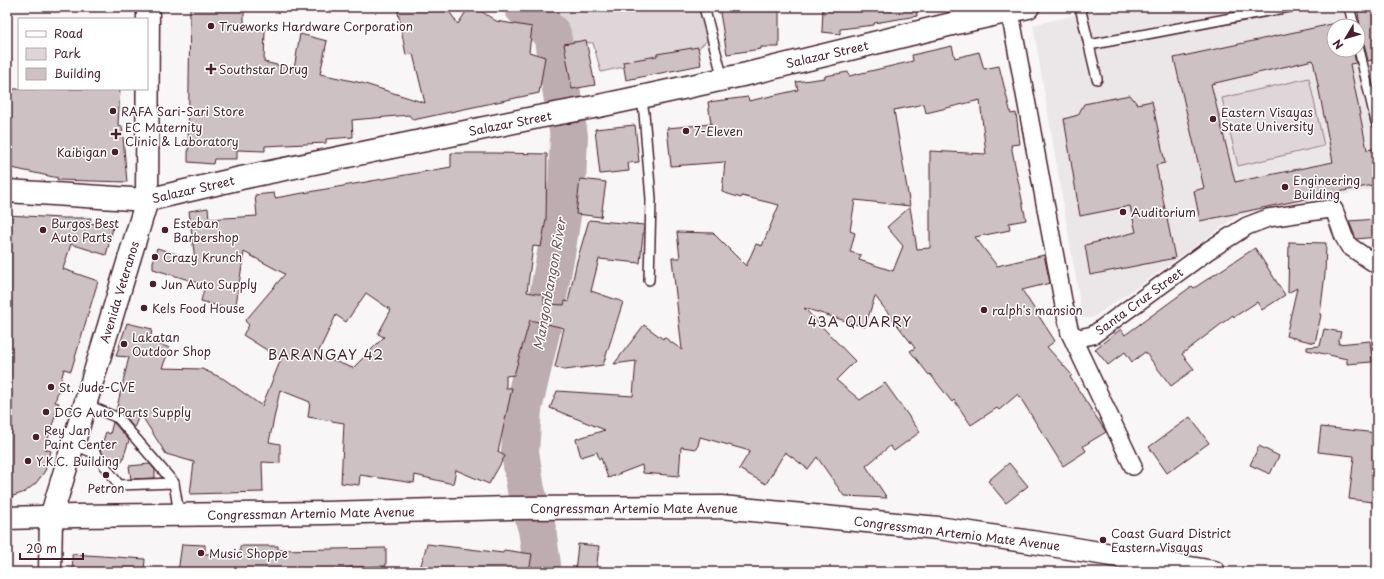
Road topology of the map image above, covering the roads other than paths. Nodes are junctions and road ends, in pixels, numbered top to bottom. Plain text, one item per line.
1 (148, 7) edge
2 (704, 7) edge
3 (1080, 7) edge
4 (1289, 7) edge
5 (1349, 7) edge
6 (1016, 8) edge
7 (148, 18) edge
8 (1352, 18) edge
9 (1089, 45) junction
10 (1361, 58) edge
11 (724, 79) junction
12 (1097, 79) dead end
13 (147, 90) edge
14 (641, 97) junction
15 (1377, 122) edge
16 (7, 191) edge
17 (146, 200) junction
18 (1377, 265) edge
19 (649, 280) dead end
20 (1070, 333) junction
21 (85, 404) junction
22 (73, 444) junction
23 (1133, 466) dead end
24 (174, 483) junction
25 (60, 486) junction
26 (179, 516) junction
27 (7, 517) edge
28 (51, 517) junction
29 (50, 572) edge
30 (1214, 572) edge

1 - 7 main road, Avenida Veteranos
2 - 11 lane
3 - 9 lane
4 - 9 lane
5 - 8 lane
6 - 11 main road, Salazar Street
6 - 20 street
9 - 12 lane
10 - 15 lane
11 - 14 main road, Salazar Street
13 - 17 main road, Avenida Veteranos
14 - 17 main road, Salazar Street
14 - 19 lane
16 - 17 main road, Salazar Street
17 - 21 main road, Avenida Veteranos
18 - 20 street, Santa Cruz Street
20 - 23 street
21 - 22 main road, Avenida Veteranos
21 - 24 lane
22 - 24 lane
22 - 25 main road, Avenida Veteranos
24 - 26 lane
25 - 27 main road
25 - 28 main road, Avenida Veteranos
26 - 28 main road, Congressman Artemio Mate Avenue
26 - 30 main road, Congressman Artemio Mate Avenue
27 - 28 main road, Congressman Artemio Mate Avenue
28 - 29 main road, Avenida Veteranos

